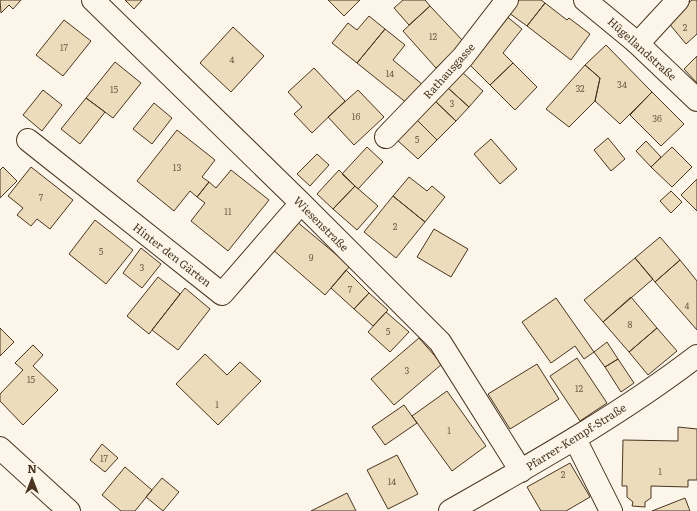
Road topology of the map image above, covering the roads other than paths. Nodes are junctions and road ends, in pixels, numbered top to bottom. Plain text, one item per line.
1 (93, 0) edge
2 (507, 0) edge
3 (585, 0) edge
4 (678, 0) edge
5 (636, 42) junction
6 (697, 100) edge
7 (386, 137) dead end
8 (28, 140) dead end
9 (301, 203) junction
10 (697, 356) edge
11 (575, 439) junction
12 (0, 448) edge
13 (521, 471) junction
14 (69, 511) edge
15 (450, 511) edge
16 (611, 511) edge

1 - 9 street, Wiesenstraße
2 - 7 street, Rathausgasse
3 - 5 street, Hügellandstraße
4 - 5 street
5 - 6 street, Hügellandstraße
8 - 9 street, Hinter den Gärten
9 - 13 street, Wiesenstraße
10 - 11 street, Pfarrer-Kempf-Straße
11 - 13 street, Pfarrer-Kempf-Straße
11 - 16 street
12 - 14 street
13 - 15 street, Pfarrer-Kempf-Straße

